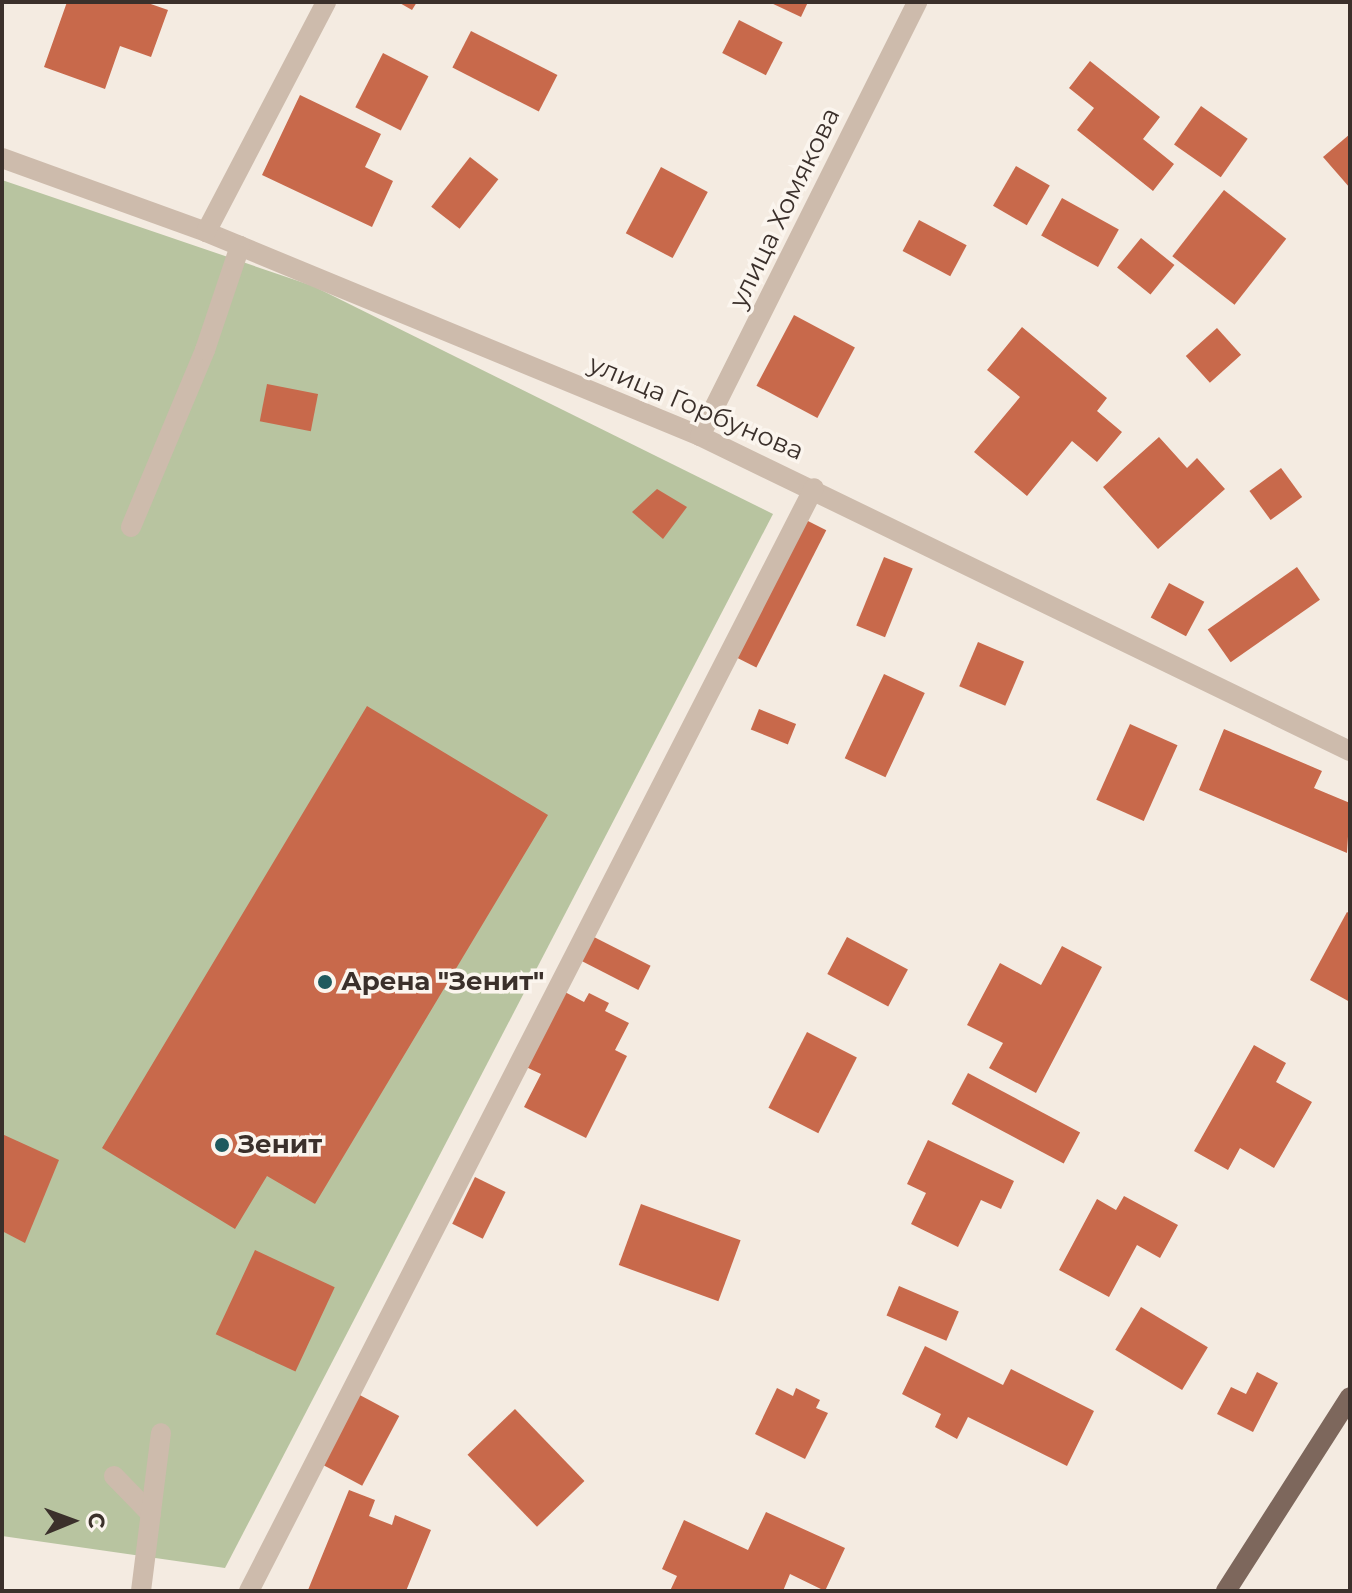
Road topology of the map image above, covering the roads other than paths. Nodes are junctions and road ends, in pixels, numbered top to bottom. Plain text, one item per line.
1 (326, 2) edge
2 (917, 2) edge
3 (2, 158) edge
4 (206, 232) junction
5 (240, 246) junction
6 (700, 436) junction
7 (814, 488) junction
8 (131, 527) dead end
9 (1350, 751) edge
10 (1350, 1397) edge
11 (161, 1433) dead end
12 (114, 1476) dead end
13 (151, 1514) junction
14 (141, 1591) edge
15 (249, 1591) edge
16 (1226, 1591) edge

1 - 4 street
2 - 6 street, улица Хомякова
3 - 4 street, улица Горбунова
4 - 5 street, улица Горбунова
5 - 6 street, улица Горбунова
5 - 8 street
6 - 7 street, улица Горбунова
7 - 9 street, улица Горбунова
7 - 15 street
10 - 16 main road
11 - 13 street
12 - 13 street
13 - 14 street

